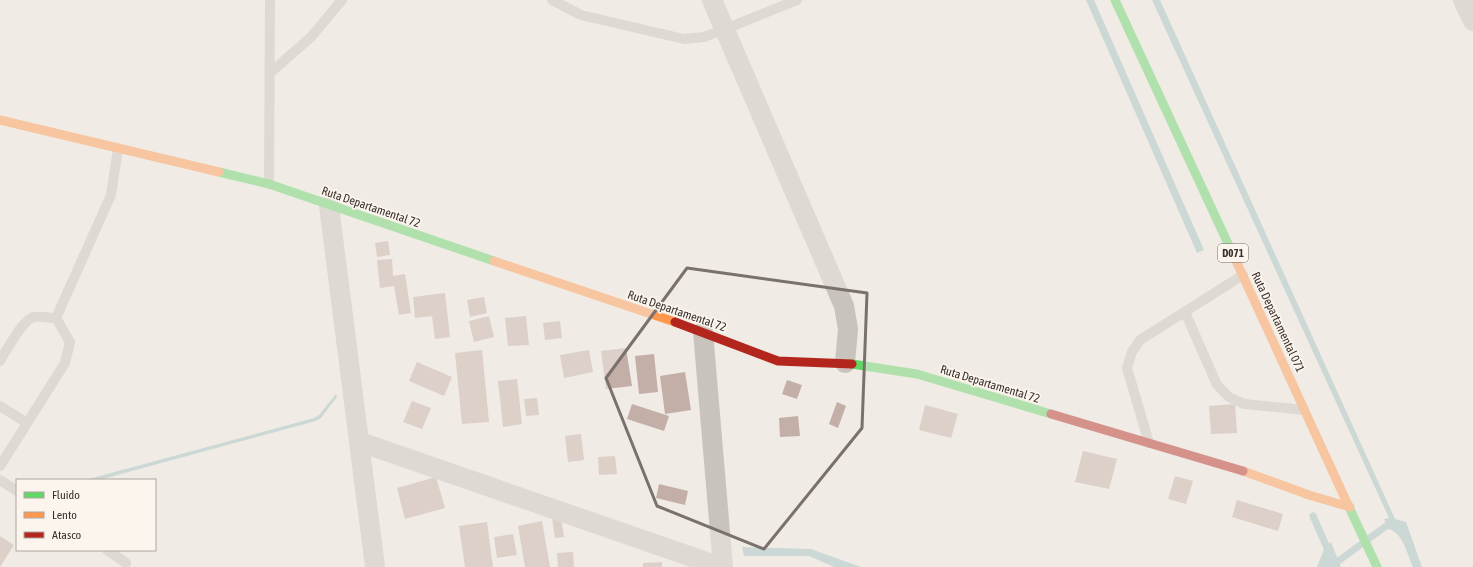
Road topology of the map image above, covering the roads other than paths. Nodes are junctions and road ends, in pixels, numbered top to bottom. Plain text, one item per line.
1 (270, 0) edge
2 (342, 0) edge
3 (552, 0) edge
4 (712, 0) edge
5 (797, 0) edge
6 (1116, 0) edge
7 (1463, 0) edge
8 (1473, 21) edge
9 (725, 29) junction
10 (270, 74) junction
11 (0, 120) edge
12 (118, 149) junction
13 (269, 184) junction
14 (329, 206) junction
15 (1243, 275) junction
16 (1186, 312) junction
17 (56, 318) junction
18 (703, 332) junction
19 (0, 361) edge
20 (845, 363) junction
21 (0, 406) edge
22 (1305, 410) junction
23 (27, 423) junction
24 (360, 442) junction
25 (1149, 443) junction
26 (0, 466) edge
27 (0, 480) edge
28 (16, 490) edge
29 (1350, 506) junction
30 (108, 551) edge
31 (126, 563) dead end
32 (375, 567) edge
33 (722, 567) edge
34 (1377, 567) edge

1 - 10 lane
2 - 10 lane
3 - 9 lane
4 - 9 street
5 - 9 lane
6 - 15 street, Ruta Departamental 071 / D071
7 - 8 street
9 - 20 street
10 - 13 lane
11 - 12 street, Ruta Departamental 72
12 - 13 street, Ruta Departamental 72
12 - 17 lane
13 - 14 street, Ruta Departamental 72
14 - 18 street, Ruta Departamental 72
14 - 24 street
15 - 16 lane
15 - 22 street, Ruta Departamental 071 / D071
16 - 22 lane
16 - 25 lane
17 - 19 lane
17 - 23 lane
18 - 20 street, Ruta Departamental 72
18 - 33 street
20 - 25 street, Ruta Departamental 72
21 - 23 lane
22 - 29 street, Ruta Departamental 071 / D071
23 - 26 lane
24 - 32 street
24 - 33 street
25 - 29 street, Ruta Departamental 72
27 - 28 lane
29 - 34 street, Ruta Departamental 071 / D071
30 - 31 lane

